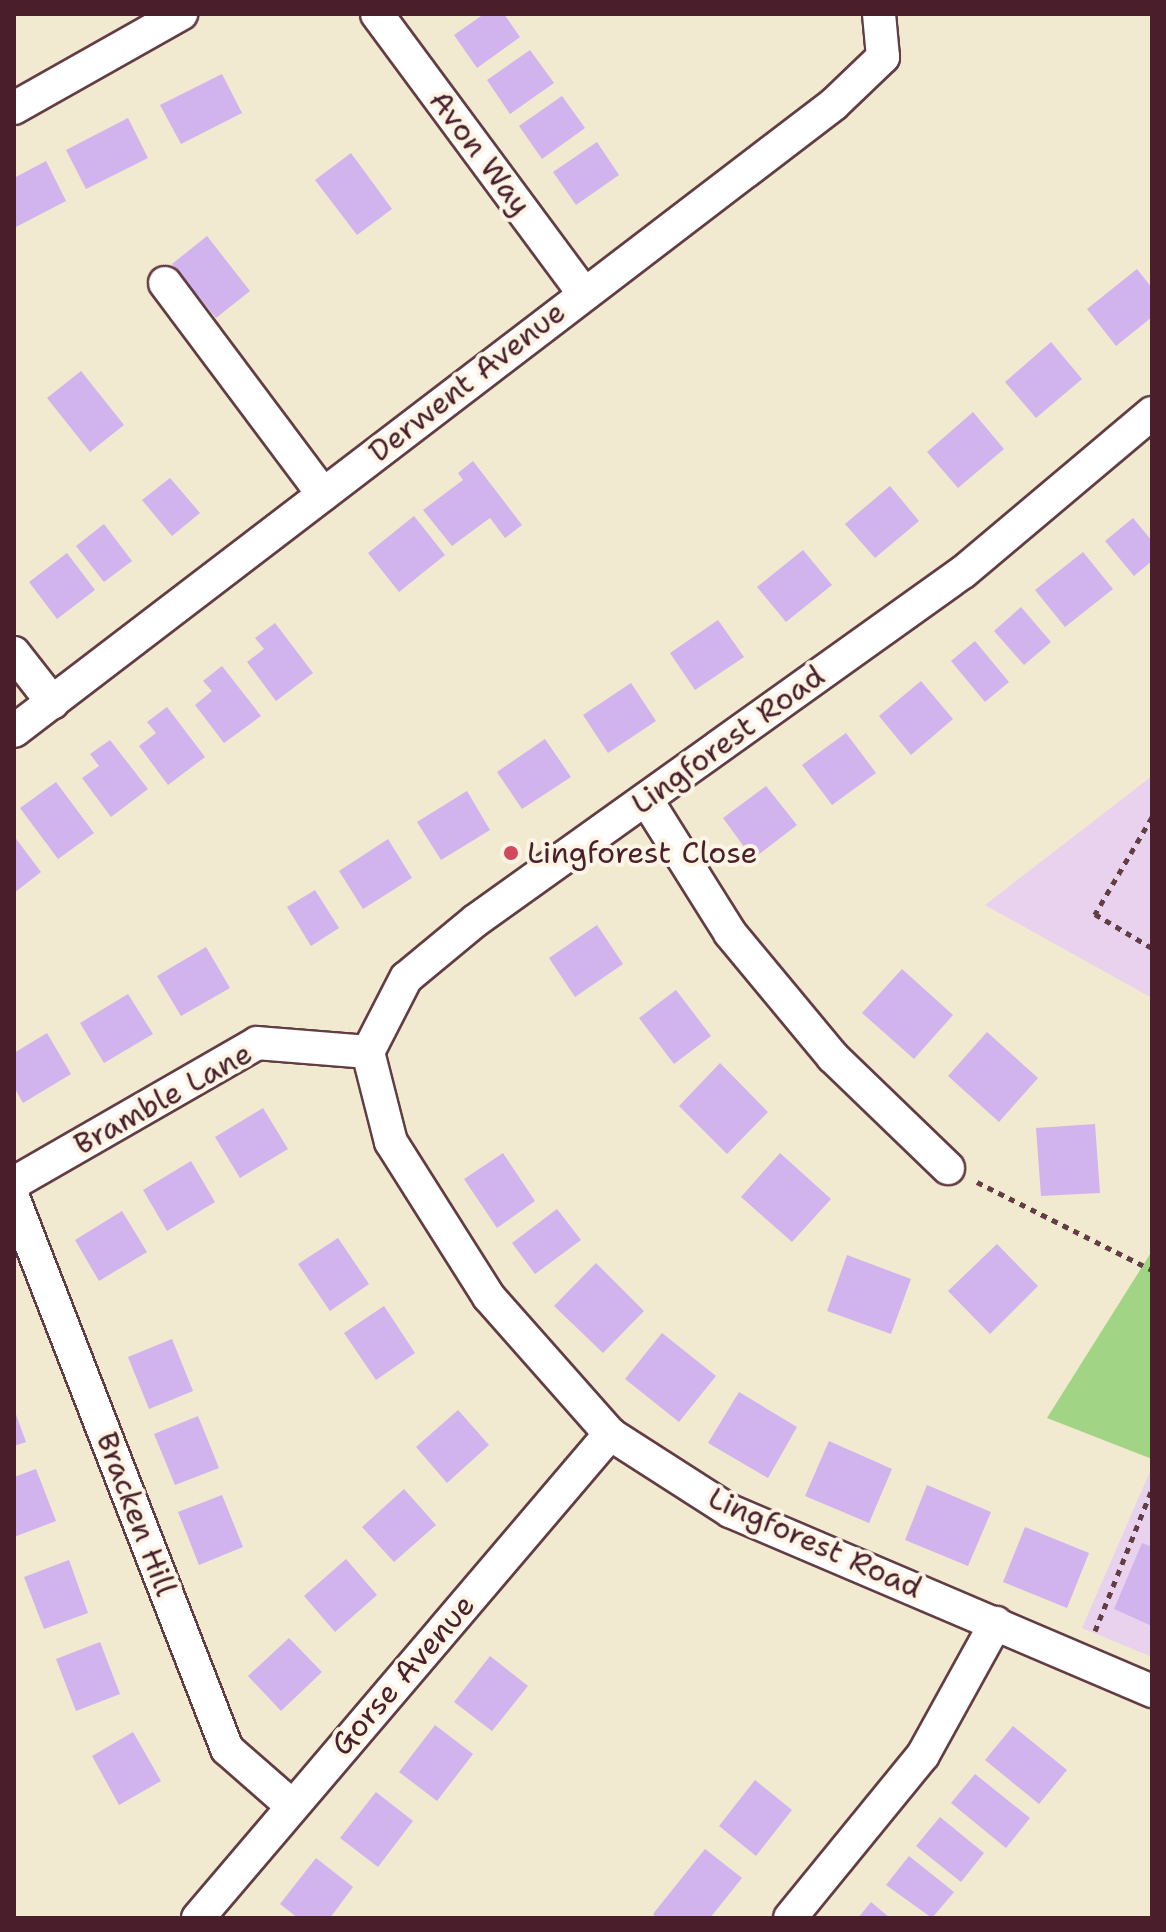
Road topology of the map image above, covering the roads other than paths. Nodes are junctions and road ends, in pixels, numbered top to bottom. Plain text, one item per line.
1 (181, 14) edge
2 (377, 14) edge
3 (879, 14) edge
4 (14, 108) edge
5 (165, 283) dead end
6 (583, 292) junction
7 (1152, 413) edge
8 (323, 494) junction
9 (14, 653) edge
10 (53, 703) junction
11 (14, 731) edge
12 (646, 799) junction
13 (368, 1052) junction
14 (948, 1168) road end
15 (14, 1183) edge
16 (14, 1200) edge
17 (610, 1434) junction
18 (996, 1623) junction
19 (1152, 1691) edge
20 (292, 1806) junction
21 (198, 1918) edge
22 (790, 1918) edge

1 - 4 street
2 - 6 street, Avon Way
3 - 6 street, Derwent Avenue
5 - 8 street
6 - 8 street, Derwent Avenue
7 - 12 street, Lingforest Road
8 - 10 street, Derwent Avenue
9 - 10 street
10 - 11 street, Derwent Avenue
12 - 13 street, Lingforest Road
12 - 14 street
13 - 15 street, Bramble Lane
13 - 17 street, Lingforest Road
16 - 20 street, Bracken Hill
17 - 18 street, Lingforest Road
17 - 20 street, Gorse Avenue
18 - 19 street, Lingforest Road
18 - 22 street
20 - 21 street, Gorse Avenue

